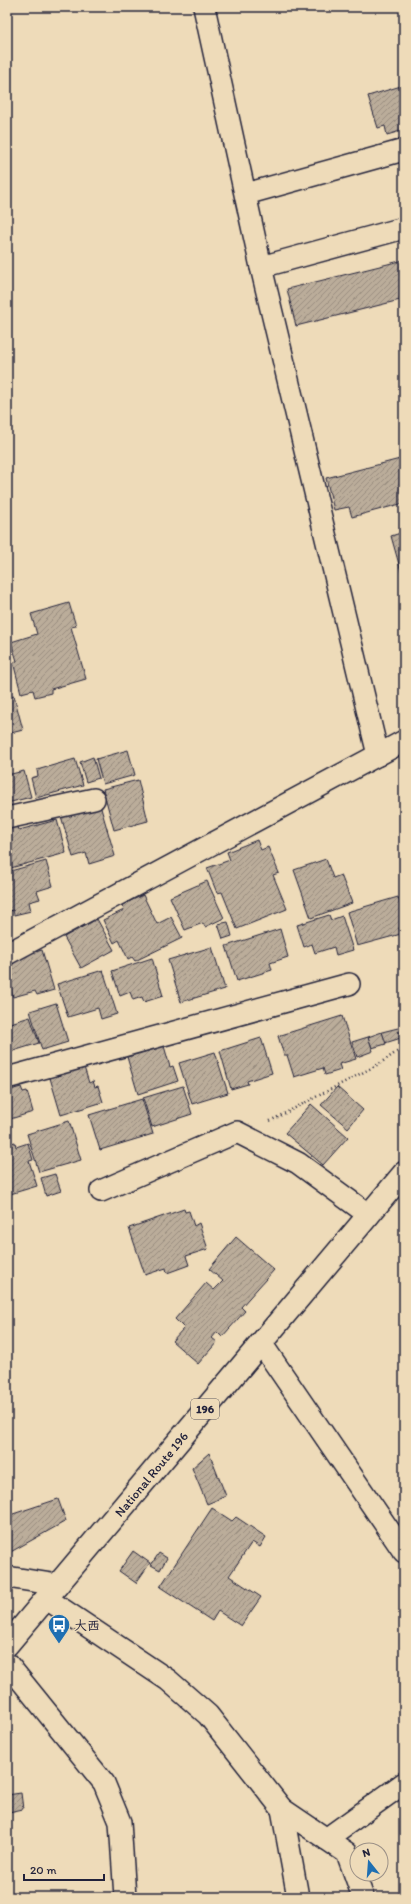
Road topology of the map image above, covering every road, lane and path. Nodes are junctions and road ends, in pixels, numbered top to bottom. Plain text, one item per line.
1 (204, 7) edge
2 (404, 150) edge
3 (246, 194) junction
4 (404, 228) edge
5 (262, 267) junction
6 (404, 741) edge
7 (378, 755) junction
8 (94, 799) dead end
9 (7, 818) edge
10 (7, 954) edge
11 (349, 984) dead end
12 (404, 1047) edge
13 (7, 1078) edge
14 (243, 1135) junction
15 (404, 1174) edge
16 (101, 1191) dead end
17 (368, 1216) junction
18 (261, 1343) junction
19 (404, 1552) edge
20 (7, 1577) edge
21 (53, 1592) junction
22 (7, 1645) edge
23 (7, 1663) edge
24 (404, 1783) edge
25 (282, 1809) junction
26 (326, 1839) junction
27 (125, 1897) edge
28 (298, 1897) edge
29 (363, 1897) edge

1 - 3 street
2 - 3 street
3 - 5 street
4 - 5 street
5 - 7 street
6 - 7 street
7 - 10 street
8 - 9 street
11 - 13 street
12 - 14 path
14 - 16 street
14 - 17 street
15 - 17 highway, National Route 196 / 196
17 - 18 highway, National Route 196 / 196
18 - 19 street
18 - 21 highway, National Route 196 / 196
20 - 21 street
21 - 22 highway, National Route 196 / 196
21 - 25 street
23 - 27 street
24 - 26 street
25 - 26 street
25 - 28 street
26 - 29 street

